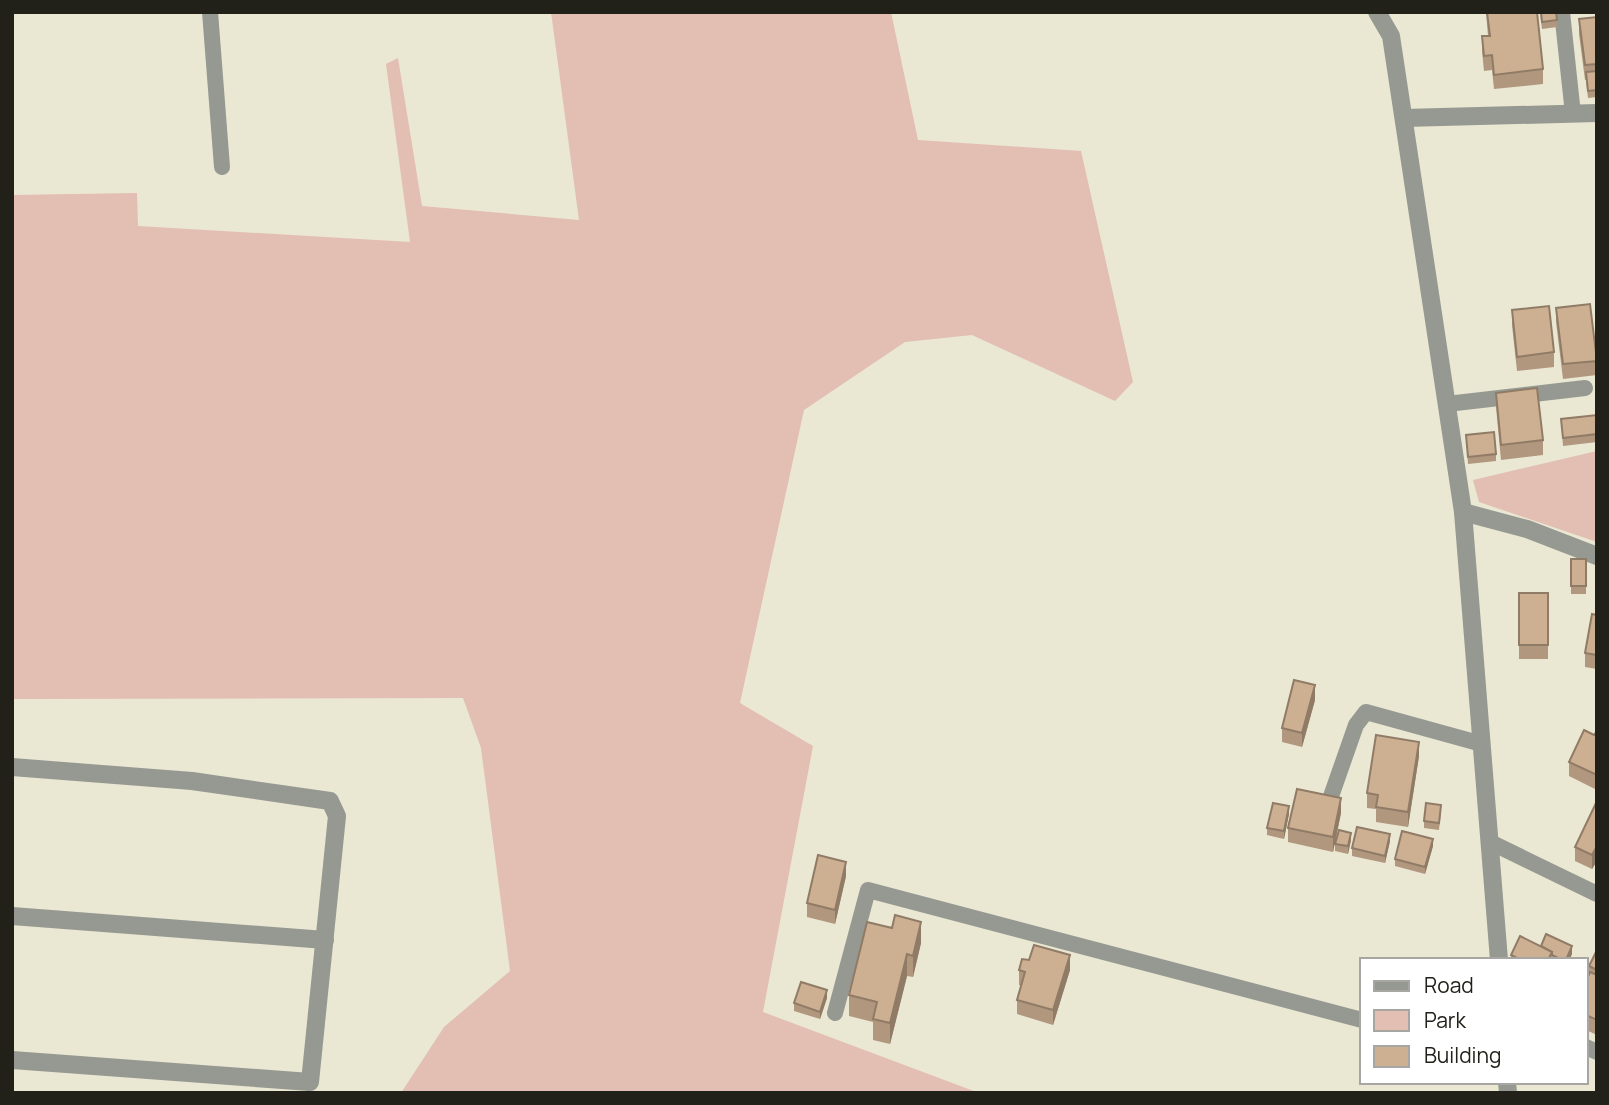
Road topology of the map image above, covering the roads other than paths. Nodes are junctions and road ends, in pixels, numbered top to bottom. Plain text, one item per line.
1 (210, 12) edge
2 (1377, 12) edge
3 (1562, 12) edge
4 (1597, 113) edge
5 (1573, 114) junction
6 (1404, 118) junction
7 (222, 167) dead end
8 (1585, 388) dead end
9 (1447, 404) junction
10 (1463, 512) junction
11 (1597, 556) edge
12 (1482, 744) junction
13 (12, 767) edge
14 (1329, 802) edge
15 (1490, 842) junction
16 (1597, 894) edge
17 (12, 916) edge
18 (324, 940) junction
19 (1499, 958) edge
20 (835, 1013) dead end
21 (1360, 1019) edge
22 (12, 1060) edge

1 - 7 lane
2 - 6 street
3 - 5 lane
4 - 5 street
5 - 6 street
6 - 9 street
8 - 9 lane
9 - 10 street
10 - 11 street
10 - 12 street
12 - 14 lane
12 - 15 street
13 - 18 street
15 - 16 lane
15 - 19 street
17 - 18 street
18 - 22 street
20 - 21 lane

